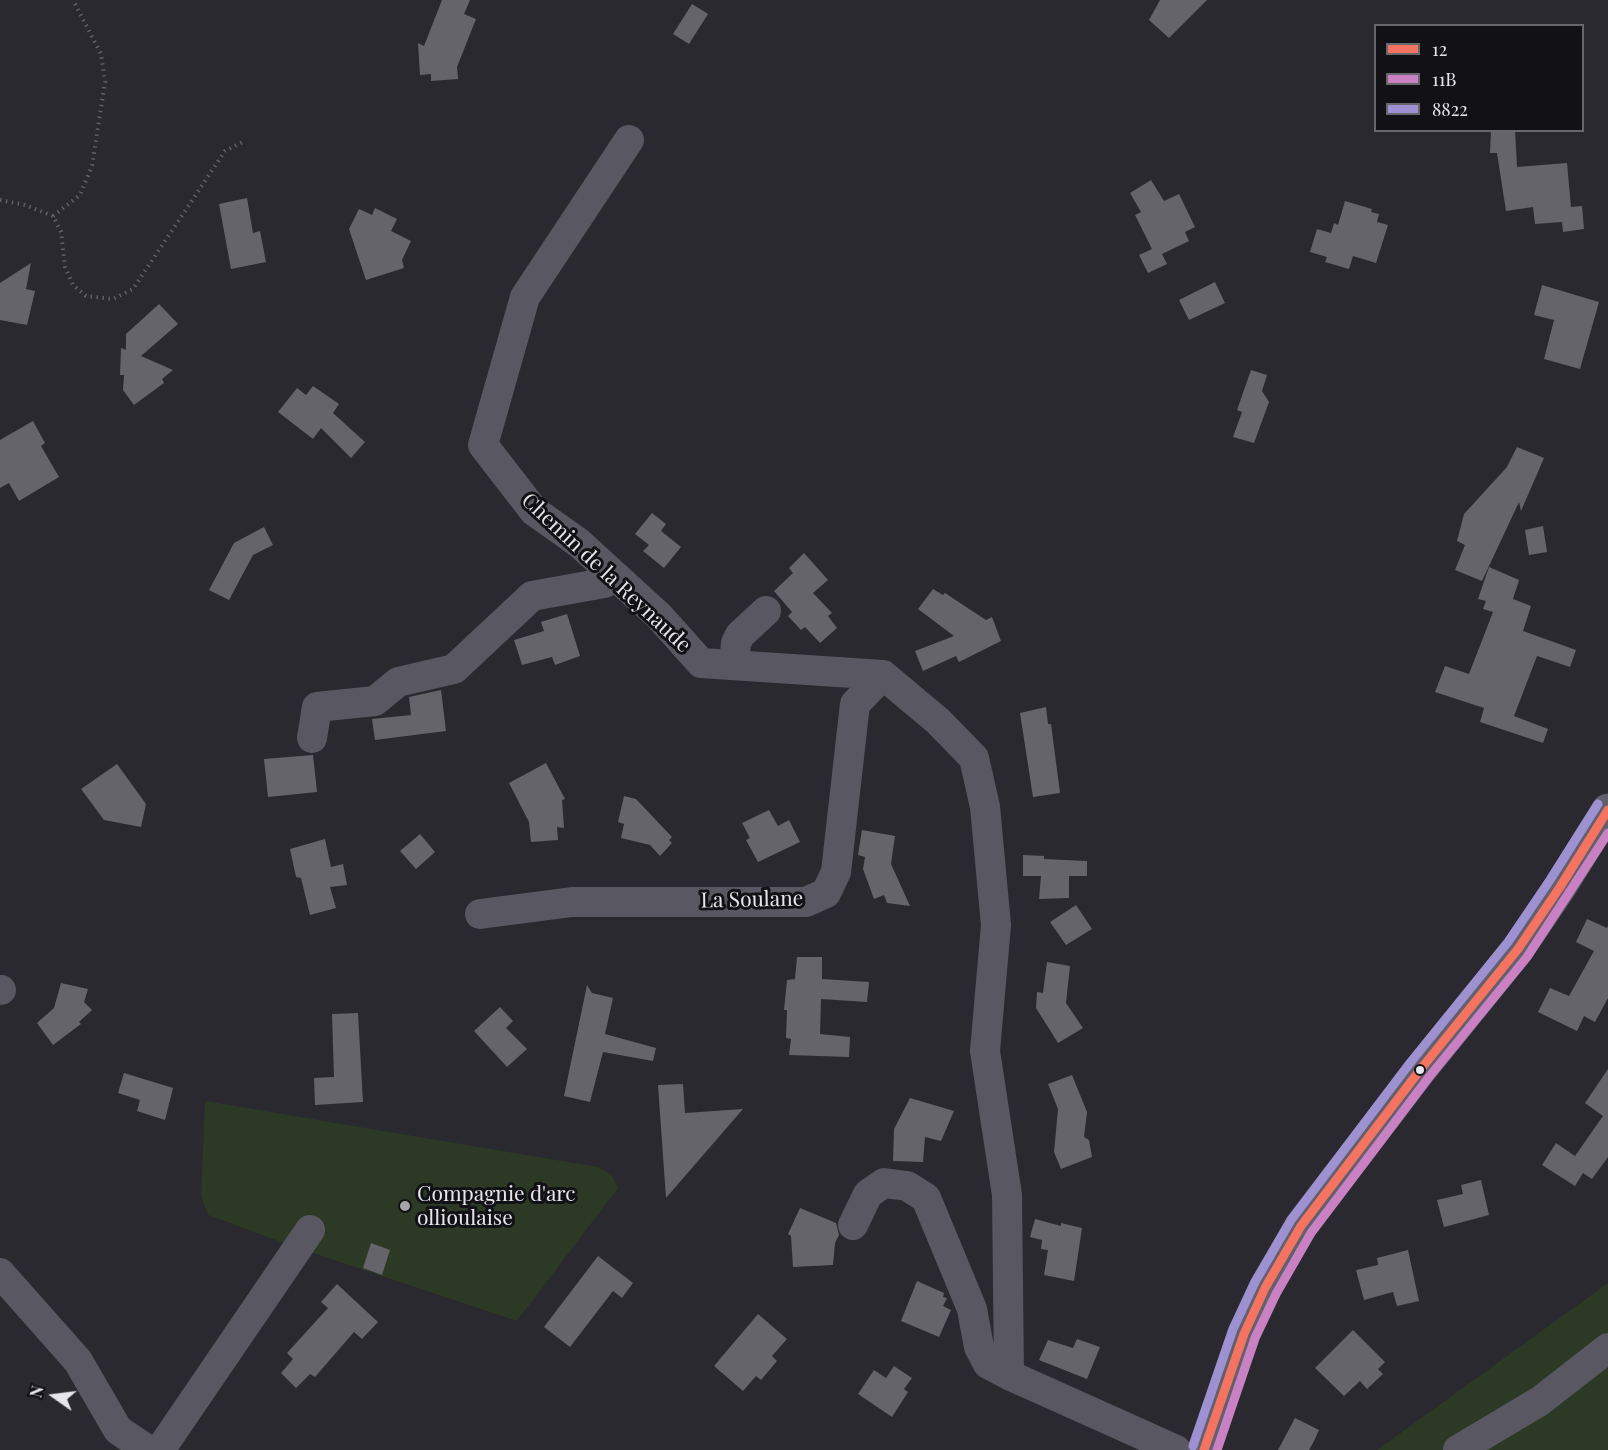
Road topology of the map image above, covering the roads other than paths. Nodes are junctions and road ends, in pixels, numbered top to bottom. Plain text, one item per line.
1 (629, 140) dead end
2 (616, 577) junction
3 (766, 611) dead end
4 (734, 664) junction
5 (884, 675) junction
6 (312, 738) dead end
7 (1608, 810) edge
8 (480, 914) dead end
9 (853, 1225) dead end
10 (310, 1230) dead end
11 (0, 1273) edge
12 (1608, 1348) edge
13 (1009, 1375) junction
14 (148, 1450) edge
15 (160, 1450) edge
16 (1176, 1450) edge
17 (1204, 1450) edge
18 (1458, 1450) edge

1 - 2 street, Chemin de la Reynaude
2 - 4 street, Chemin de la Reynaude
2 - 6 street
3 - 4 street
4 - 5 street, Chemin de la Reynaude
5 - 8 street, La Soulane
5 - 13 street
7 - 17 main road
9 - 13 street
10 - 15 street
11 - 14 street
12 - 18 street
13 - 16 street

